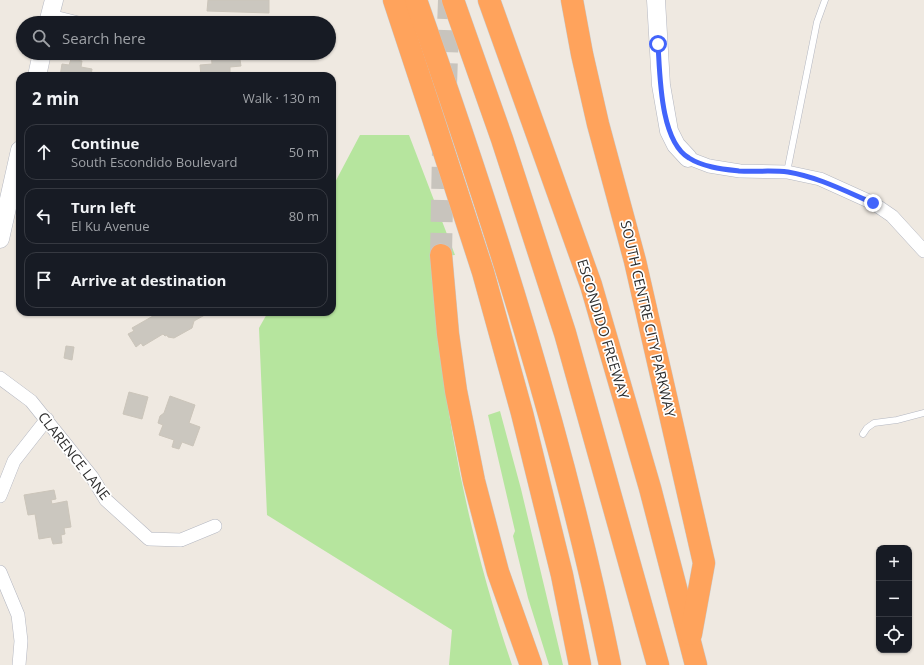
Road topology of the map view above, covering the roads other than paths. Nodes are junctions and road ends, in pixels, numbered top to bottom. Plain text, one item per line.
1 (394, 0) edge
2 (416, 0) edge
3 (452, 0) edge
4 (489, 0) edge
5 (572, 0) edge
6 (656, 0) edge
7 (825, 0) edge
8 (51, 12) edge
9 (66, 16) edge
10 (40, 60) edge
11 (38, 72) edge
12 (688, 158) joint
13 (16, 168) edge
14 (787, 172) junction
15 (0, 239) edge
16 (924, 250) edge
17 (441, 255) tunnel mouth
18 (0, 378) edge
19 (924, 413) edge
20 (47, 419) junction
21 (863, 434) dead end
22 (0, 496) edge
23 (215, 526) dead end
24 (0, 572) edge
25 (645, 620) junction
26 (690, 639) junction
27 (19, 665) edge
28 (531, 665) edge
29 (580, 665) edge
30 (610, 665) edge
31 (654, 665) edge
32 (658, 665) edge
33 (696, 665) edge

1 - 29 highway
2 - 30 highway
3 - 25 highway
4 - 26 highway, ESCONDIDO FREEWAY
5 - 26 highway, SOUTH CENTRE CITY PARKWAY
6 - 12 street
7 - 14 lane
8 - 9 lane
10 - 11 street
12 - 14 street
13 - 15 street
14 - 16 street
17 - 28 highway
18 - 20 street, CLARENCE LANE
19 - 21 lane
20 - 22 street
20 - 23 street, CLARENCE LANE
24 - 27 street
25 - 31 highway
25 - 32 highway
26 - 33 highway, ESCONDIDO FREEWAY

